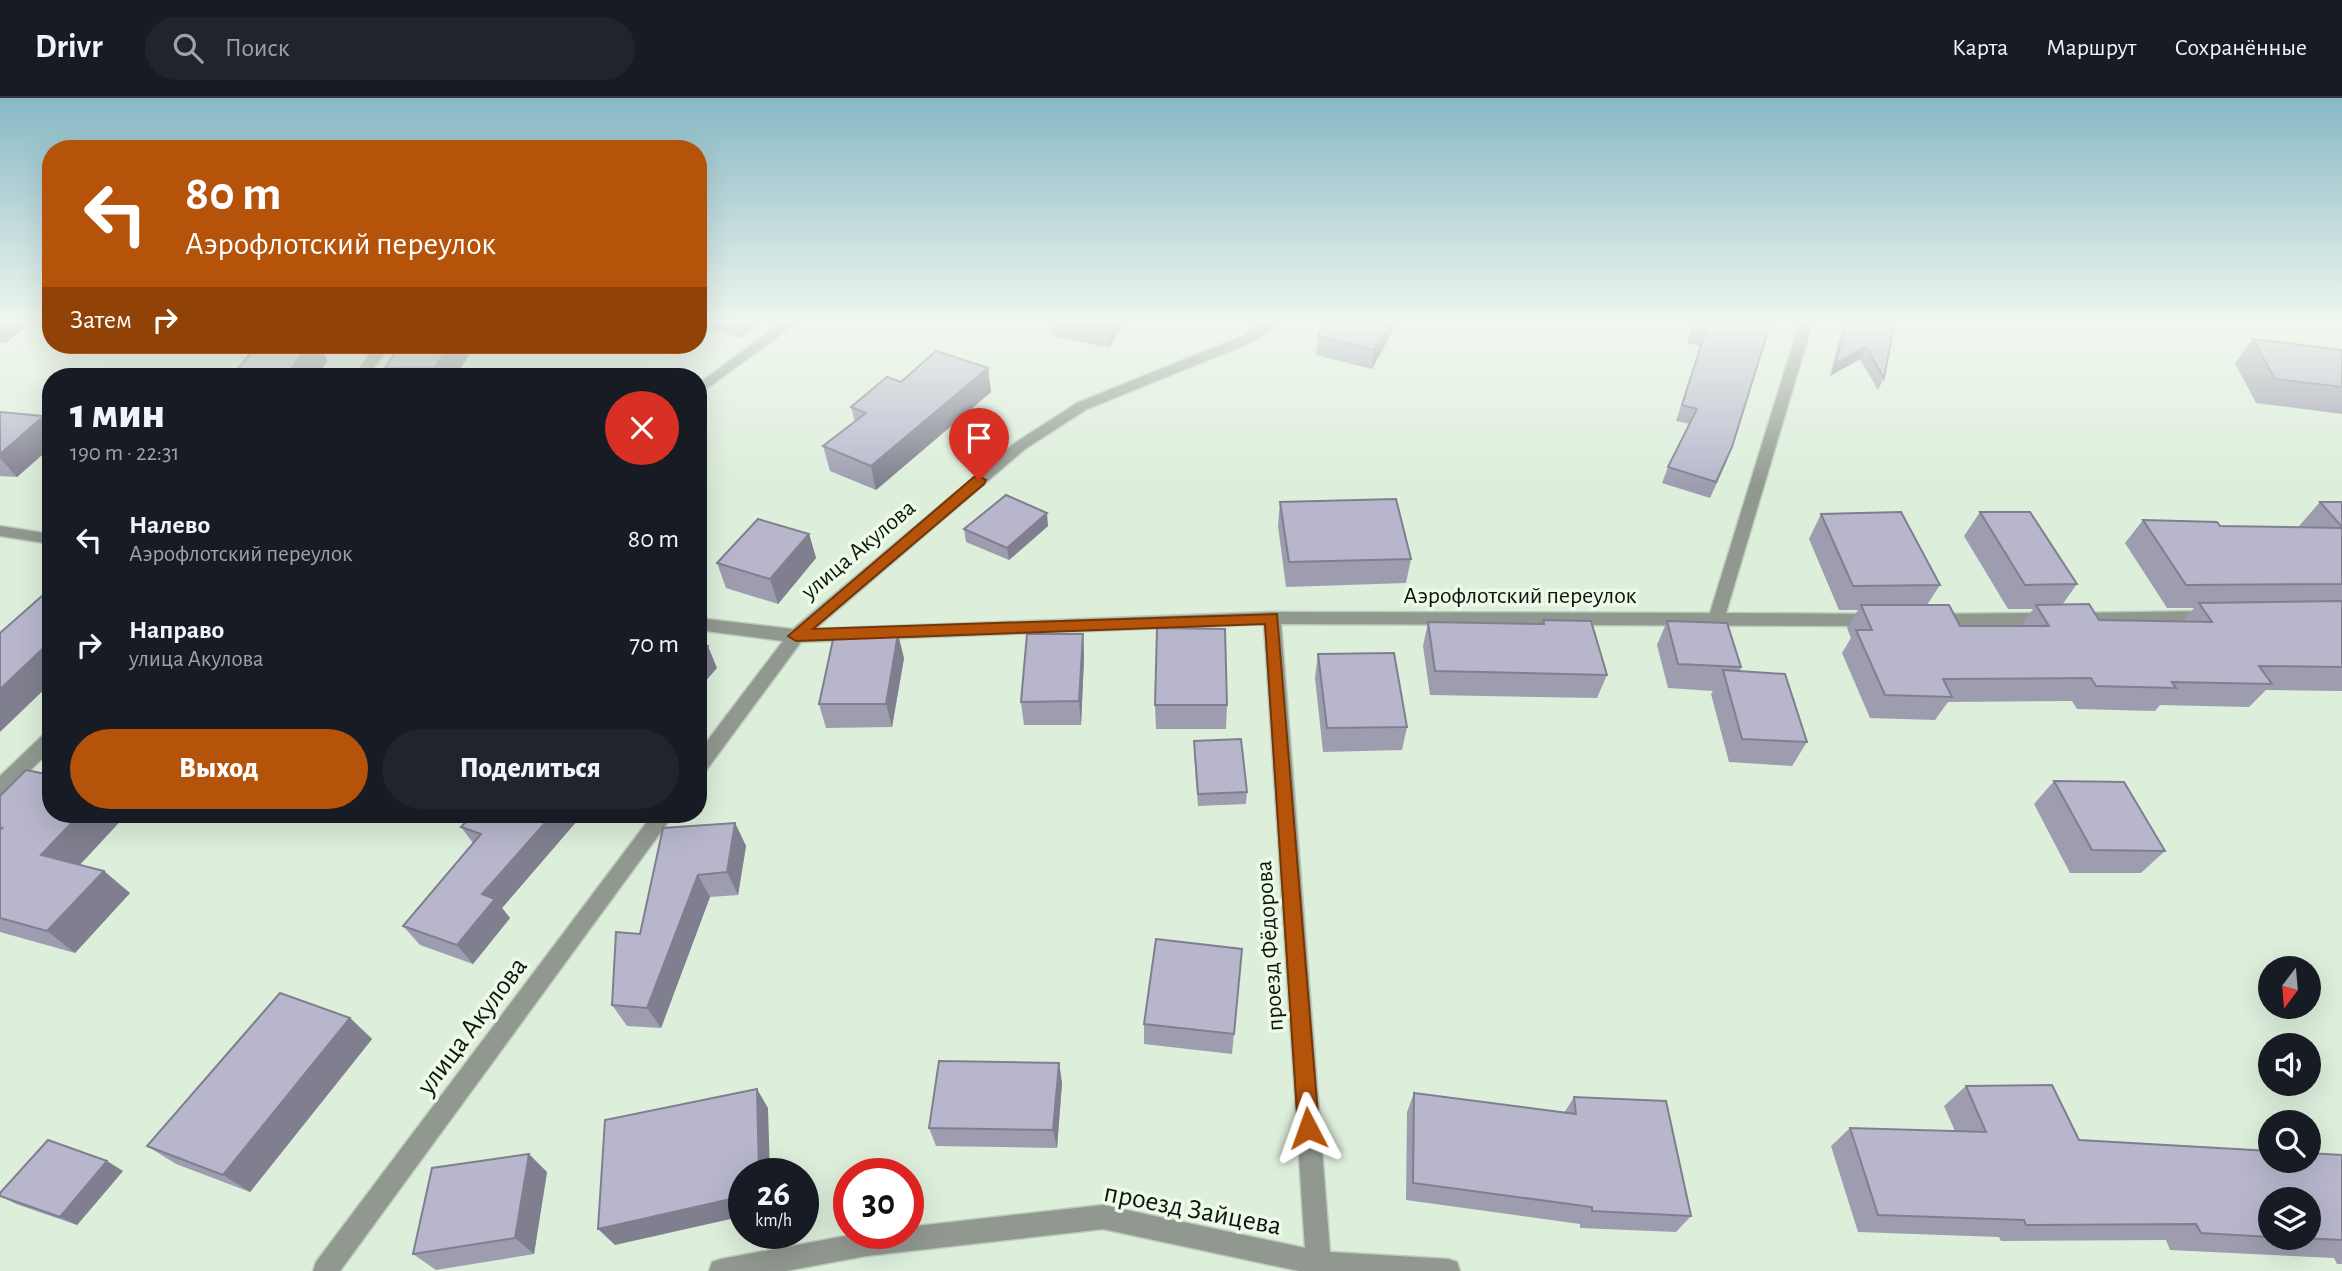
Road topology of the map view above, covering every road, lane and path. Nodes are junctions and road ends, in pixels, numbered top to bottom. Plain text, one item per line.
1 (1157, 376) edge
2 (1790, 376) edge
3 (0, 531) edge
4 (42, 538) edge
5 (2232, 617) edge
6 (1272, 618) junction
7 (1716, 620) junction
8 (1891, 620) edge
9 (1918, 620) edge
10 (707, 625) edge
11 (796, 636) junction
12 (42, 747) edge
13 (707, 755) edge
14 (0, 788) edge
15 (657, 823) edge
16 (1318, 1267) edge
17 (325, 1271) edge
18 (721, 1271) edge
19 (1448, 1271) edge

1 - 11 street, улица Акулова
2 - 7 street
3 - 4 street
5 - 9 street
6 - 7 street, Аэрофлотский переулок
6 - 11 street, Аэрофлотский переулок
6 - 16 street, проезд Фёдорова
7 - 8 street, Аэрофлотский переулок
10 - 11 street, Аэрофлотский переулок
11 - 13 street, улица Акулова
12 - 14 street
15 - 17 street, улица Акулова
16 - 18 street, проезд Зайцева
16 - 19 street, проезд Зайцева

